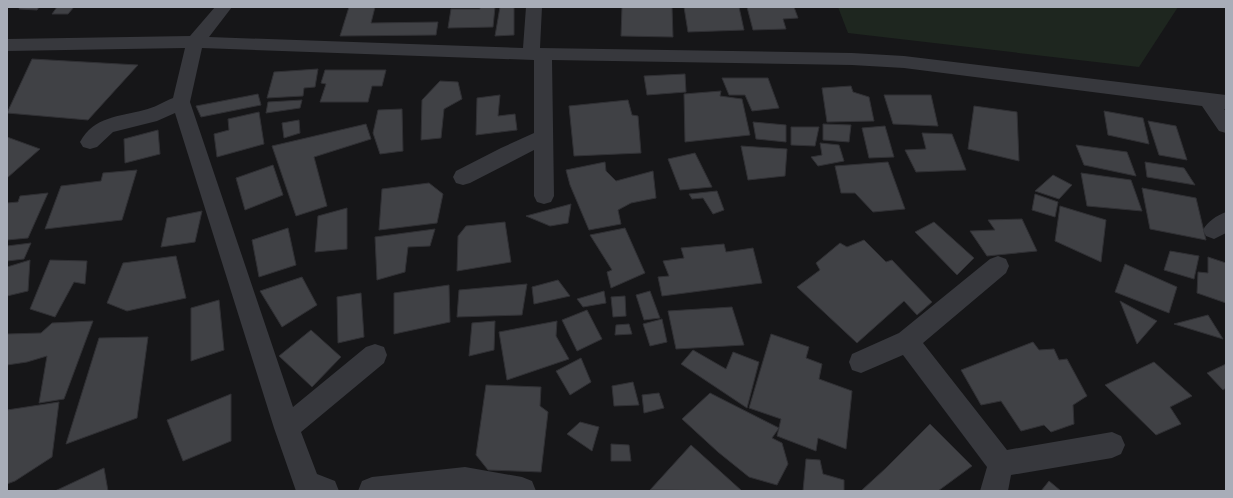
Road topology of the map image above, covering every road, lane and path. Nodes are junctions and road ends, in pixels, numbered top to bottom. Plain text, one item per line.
1 (224, 7) edge
2 (534, 7) edge
3 (195, 42) junction
4 (7, 45) edge
5 (537, 54) junction
6 (1217, 101) edge
7 (181, 102) junction
8 (1226, 126) edge
9 (542, 138) junction
10 (90, 142) dead end
11 (463, 177) dead end
12 (544, 196) dead end
13 (998, 266) dead end
14 (908, 342) junction
15 (375, 355) dead end
16 (861, 362) dead end
17 (287, 428) junction
18 (1112, 445) dead end
19 (1001, 464) junction
20 (325, 491) edge
21 (372, 491) edge
22 (522, 491) edge
23 (994, 491) edge

1 - 3 street
2 - 5 street
3 - 4 street
3 - 5 street
3 - 7 street
5 - 6 street
5 - 9 street
6 - 8 street
7 - 10 street
7 - 17 street
9 - 11 street
9 - 12 street
13 - 14 street
14 - 16 street
14 - 19 street
15 - 17 street
17 - 20 street
18 - 19 street
19 - 23 street
21 - 22 street

